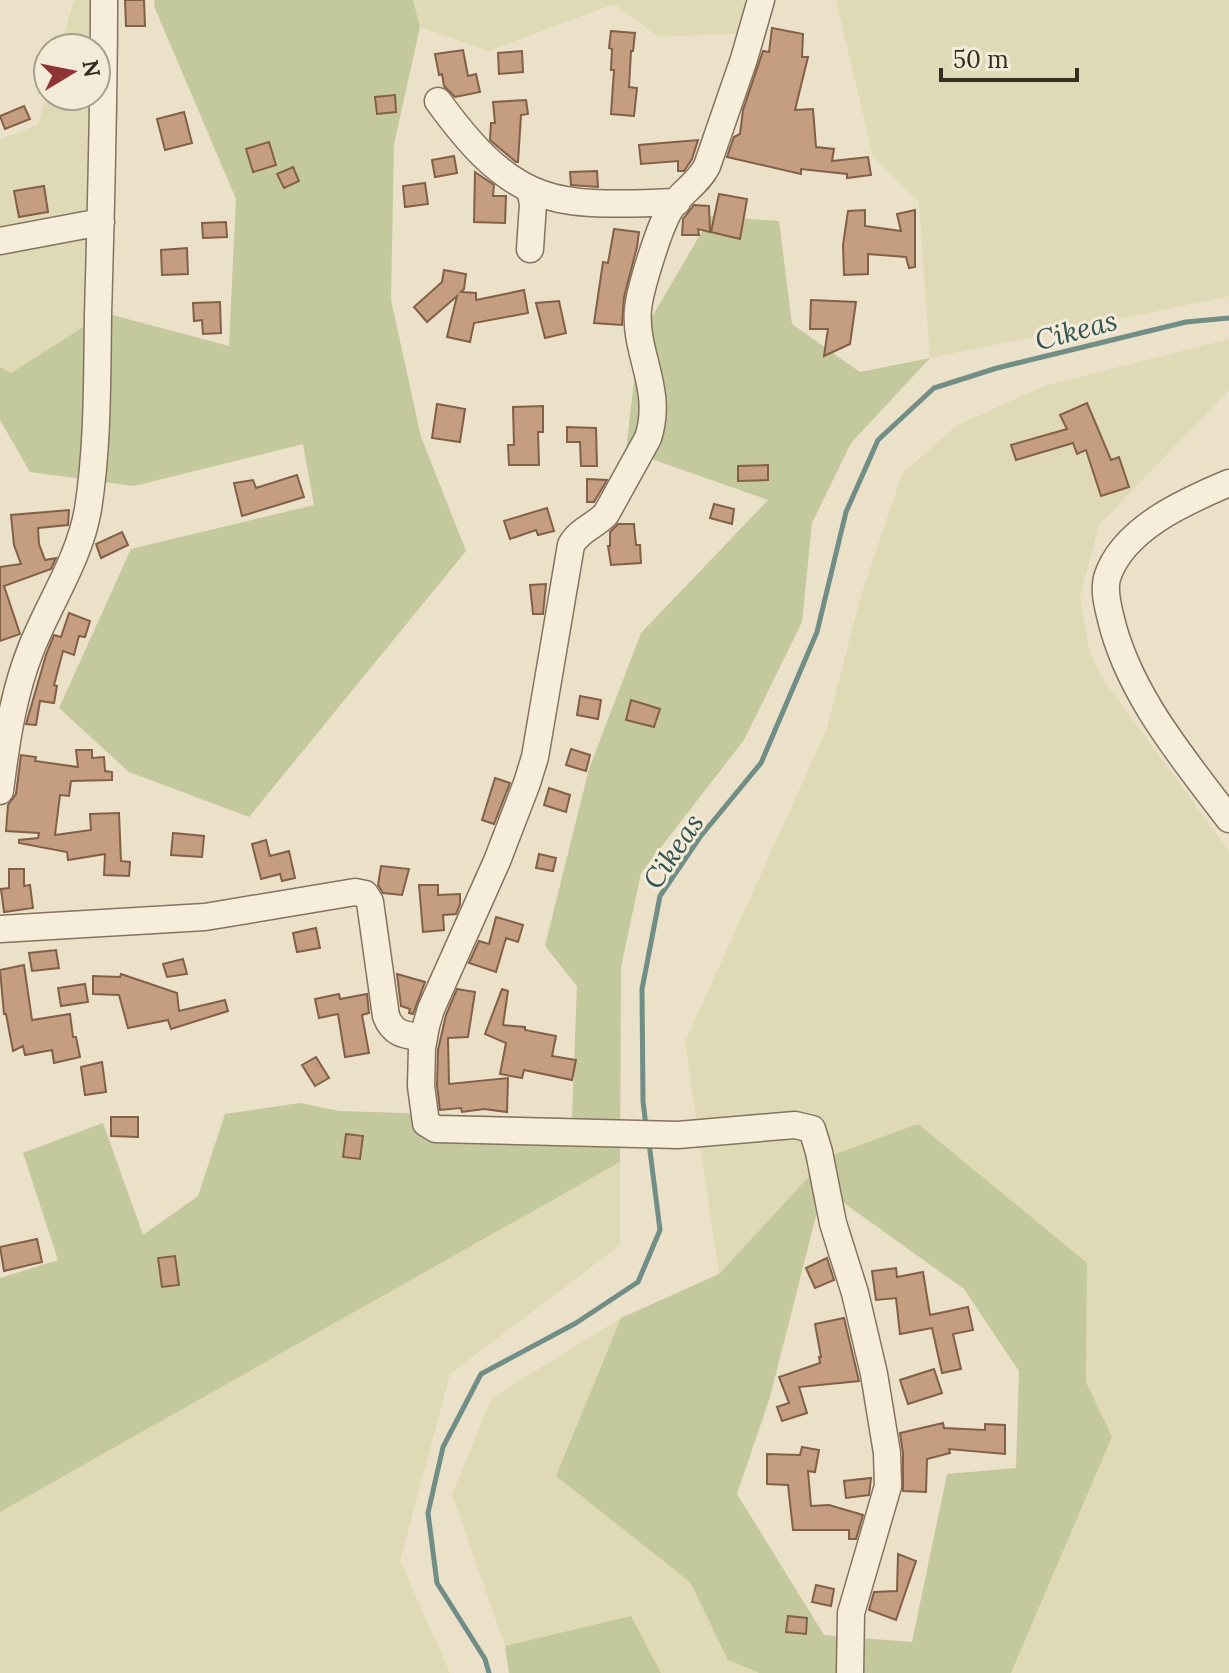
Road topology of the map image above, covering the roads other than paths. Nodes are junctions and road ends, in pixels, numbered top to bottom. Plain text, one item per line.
1 (104, 0) edge
2 (761, 0) edge
3 (438, 101) dead end
4 (530, 189) junction
5 (677, 202) junction
6 (101, 222) junction
7 (0, 241) edge
8 (530, 249) dead end
9 (1229, 483) edge
10 (0, 791) edge
11 (1229, 819) edge
12 (0, 929) edge
13 (424, 1038) junction
14 (850, 1673) edge

1 - 6 street
2 - 5 street
3 - 4 street
4 - 5 street
4 - 8 street
5 - 13 street
6 - 7 street
6 - 10 street
9 - 11 street
12 - 13 street
13 - 14 street

